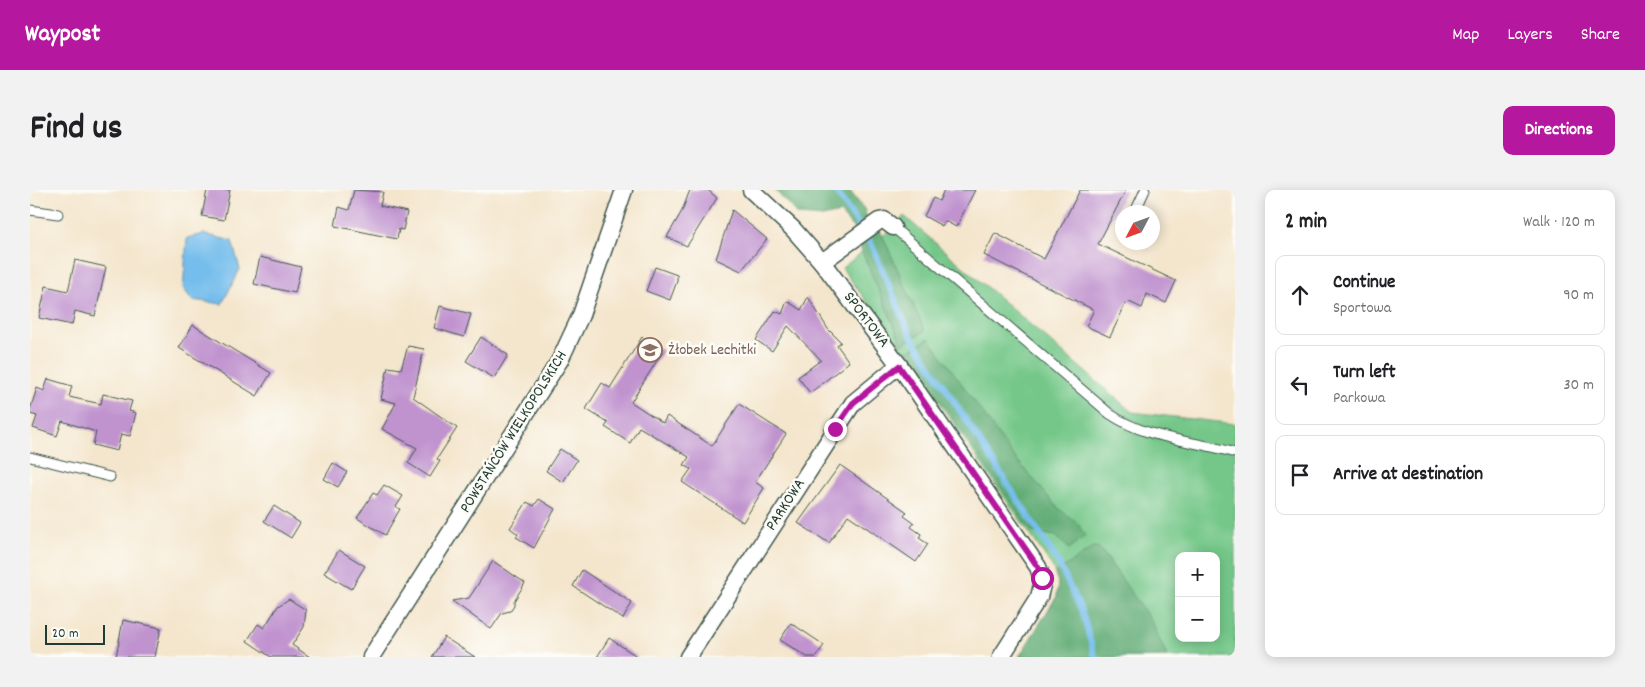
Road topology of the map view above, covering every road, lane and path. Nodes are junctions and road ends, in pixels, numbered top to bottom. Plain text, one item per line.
1 (624, 190) edge
2 (751, 190) edge
3 (1145, 190) edge
4 (1138, 205) edge
5 (30, 210) edge
6 (58, 214) dead end
7 (893, 227) joint
8 (822, 262) junction
9 (899, 366) junction
10 (1235, 453) edge
11 (30, 457) edge
12 (110, 478) dead end
13 (371, 657) edge
14 (688, 657) edge
15 (1001, 657) edge

1 - 13 street, POWSTAŃCÓW WIELKOPOLSKICH
2 - 8 street, SPORTOWA
3 - 4 lane
5 - 6 lane
7 - 8 street
7 - 10 lane
8 - 9 street, SPORTOWA
9 - 14 street, PARKOWA
9 - 15 street, SPORTOWA
11 - 12 lane

